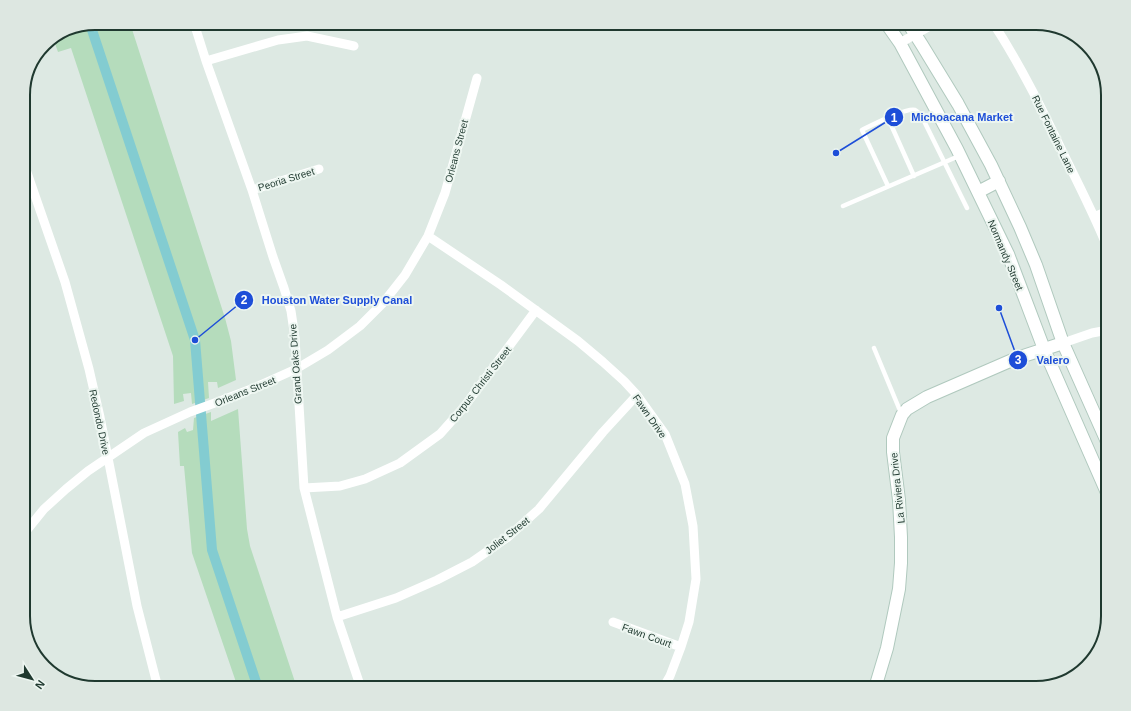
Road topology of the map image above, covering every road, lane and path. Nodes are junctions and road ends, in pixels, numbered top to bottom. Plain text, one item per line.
1 (196, 30) edge
2 (891, 30) edge
3 (912, 30) edge
4 (923, 30) edge
5 (997, 30) edge
6 (915, 35) junction
7 (900, 43) junction
8 (354, 46) dead end
9 (206, 61) junction
10 (476, 78) dead end
11 (938, 112) junction
12 (888, 118) junction
13 (923, 119) junction
14 (960, 156) junction
15 (944, 163) junction
16 (319, 169) dead end
17 (914, 176) junction
18 (30, 180) edge
19 (999, 180) junction
20 (888, 186) junction
21 (252, 190) junction
22 (978, 192) junction
23 (843, 206) dead end
24 (967, 208) dead end
25 (1101, 214) edge
26 (1094, 217) junction
27 (1101, 233) edge
28 (428, 236) junction
29 (536, 310) junction
30 (1101, 331) edge
31 (1062, 343) junction
32 (874, 348) dead end
33 (1044, 349) junction
34 (296, 369) junction
35 (637, 395) junction
36 (902, 415) junction
37 (1101, 429) edge
38 (108, 457) junction
39 (1101, 479) edge
40 (304, 488) junction
41 (30, 526) edge
42 (337, 617) junction
43 (613, 622) dead end
44 (681, 647) junction
45 (156, 681) edge
46 (359, 681) edge
47 (667, 681) edge
48 (877, 681) edge

1 - 9 street, Grand Oaks Drive
2 - 7 main road, Normandy Street
3 - 6 main road
4 - 6 street
5 - 26 street, Rue Fontaine Lane
6 - 7 street
6 - 19 main road
7 - 11 main road, Normandy Street
8 - 9 street
9 - 21 street, Grand Oaks Drive
10 - 28 street, Orleans Street
11 - 13 lane
11 - 14 main road, Normandy Street
12 - 13 lane
12 - 17 lane
12 - 20 lane
13 - 15 lane
14 - 15 lane
14 - 22 main road, Normandy Street
15 - 17 lane
15 - 24 lane
16 - 21 street, Peoria Street
17 - 20 lane
18 - 38 street, Redondo Drive
19 - 22 main road
19 - 31 main road
20 - 23 lane
21 - 34 street, Grand Oaks Drive
22 - 33 main road, Normandy Street
25 - 26 street
26 - 27 street, Rue Fontaine Lane
28 - 29 street, Fawn Drive
28 - 34 street, Orleans Street
29 - 35 street, Fawn Drive
29 - 40 street, Corpus Christi Street
30 - 31 street
31 - 33 main road, La Riviera Drive
31 - 37 main road
32 - 36 lane
33 - 36 main road, La Riviera Drive
33 - 39 main road, Normandy Street
34 - 38 street, Orleans Street
34 - 40 street, Grand Oaks Drive
35 - 42 street, Joliet Street
35 - 44 street, Fawn Drive
36 - 48 main road, La Riviera Drive
38 - 41 street, Orleans Street
38 - 45 street, Redondo Drive
40 - 42 street, Grand Oaks Drive
42 - 46 street, Grand Oaks Drive
43 - 44 street, Fawn Court
44 - 47 street, Fawn Drive

